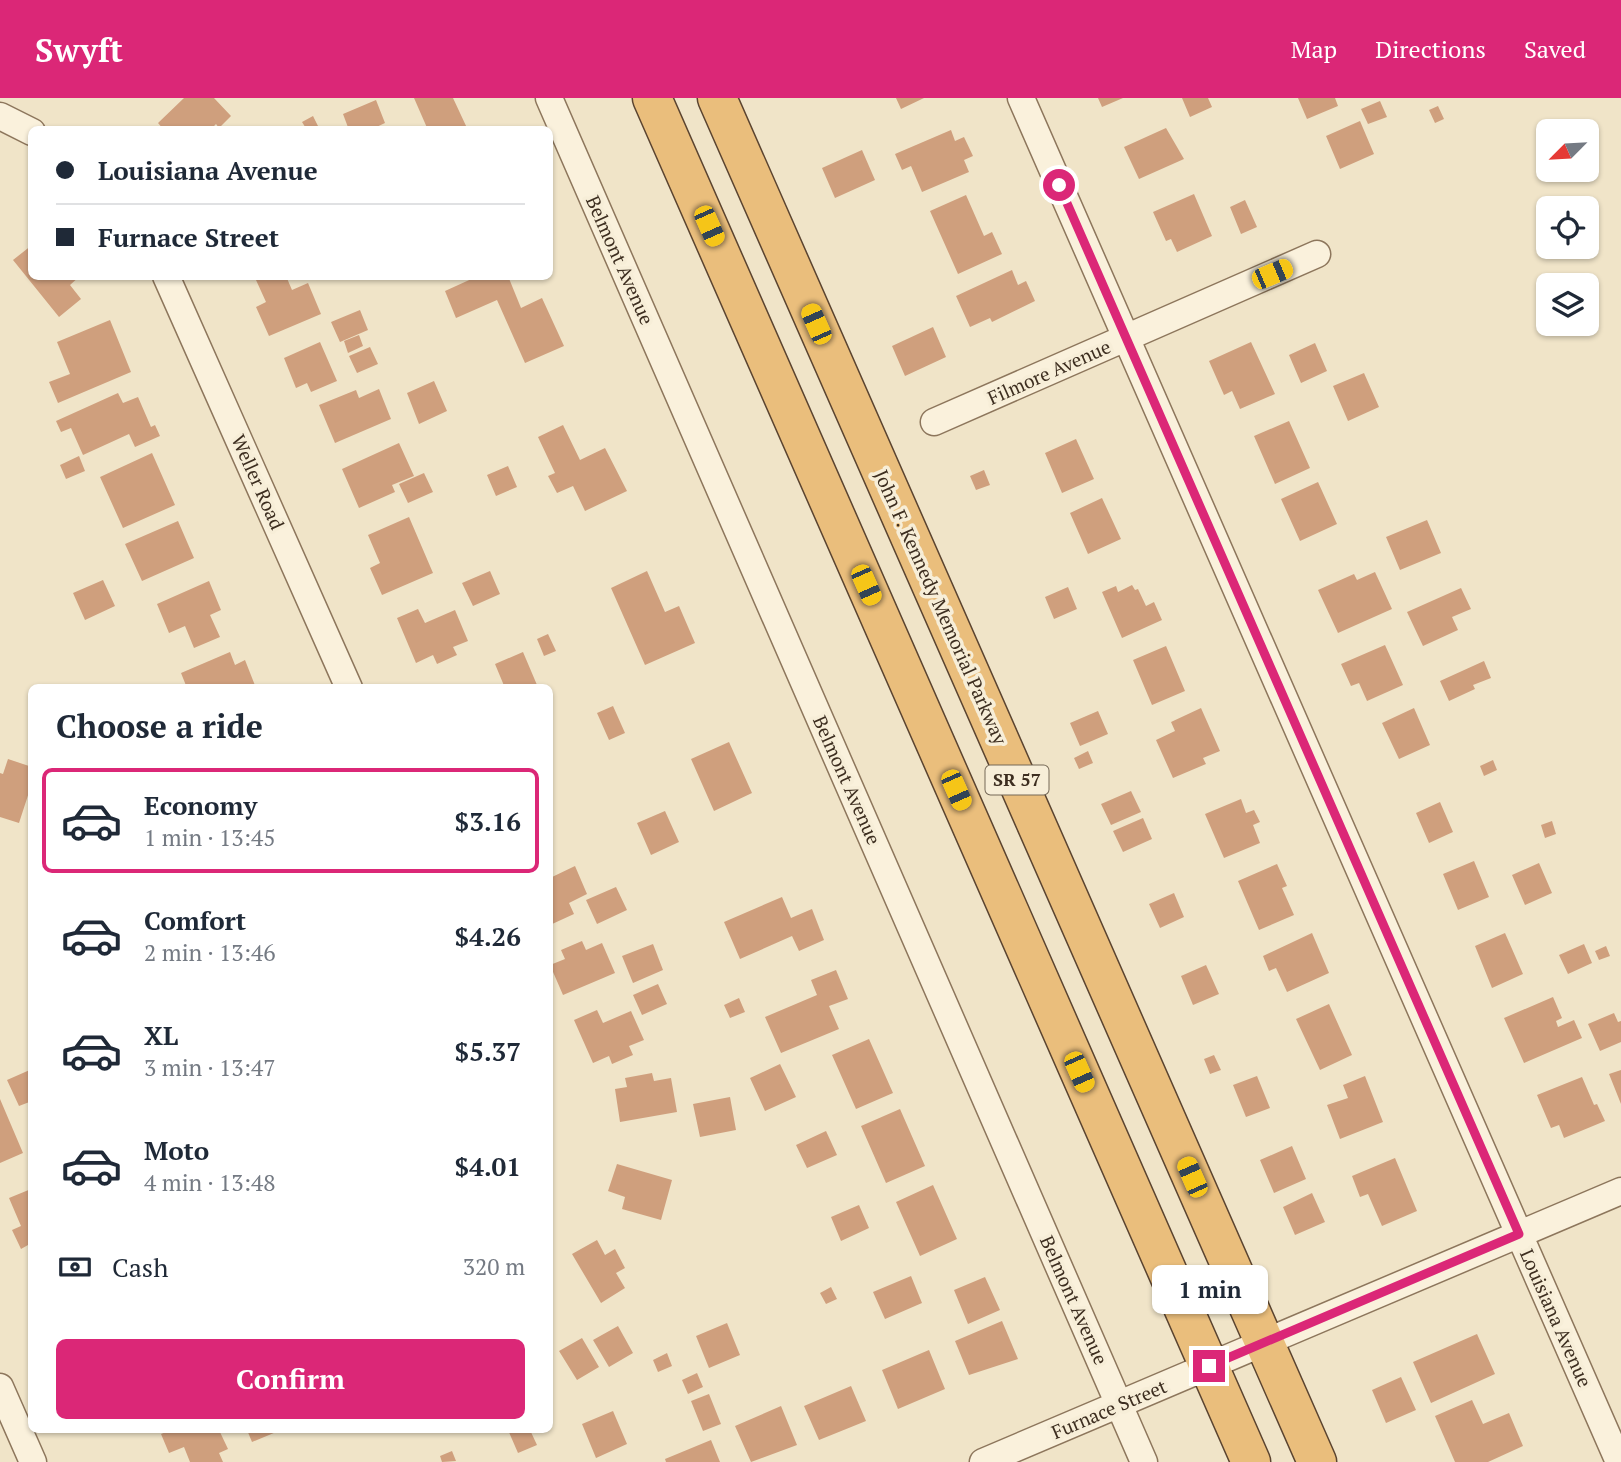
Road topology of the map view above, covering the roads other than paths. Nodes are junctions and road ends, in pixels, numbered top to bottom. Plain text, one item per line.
1 (549, 98) edge
2 (652, 98) edge
3 (716, 98) edge
4 (1021, 98) edge
5 (0, 116) edge
6 (28, 130) edge
7 (1317, 254) dead end
8 (168, 280) edge
9 (1126, 338) junction
10 (934, 422) dead end
11 (347, 684) edge
12 (1621, 1191) edge
13 (1519, 1234) junction
14 (1265, 1342) junction
15 (1209, 1366) junction
16 (14, 1398) edge
17 (1119, 1404) junction
18 (33, 1462) edge
19 (983, 1462) edge
20 (1144, 1462) edge
21 (1251, 1462) edge
22 (1317, 1462) edge
23 (1619, 1462) edge

1 - 17 street, Belmont Avenue
2 - 15 highway, SR 57
3 - 14 highway, John F. Kennedy Memorial Parkway / SR 57
4 - 9 street, Louisiana Avenue
5 - 6 street
7 - 9 street, Filmore Avenue
8 - 11 street, Weller Road
9 - 10 street, Filmore Avenue
9 - 13 street, Louisiana Avenue
12 - 13 street, Furnace Street
13 - 14 street, Furnace Street
13 - 23 street, Louisiana Avenue
14 - 15 street, Furnace Street
14 - 22 highway, John F. Kennedy Memorial Parkway / SR 57
15 - 17 street, Furnace Street
15 - 21 highway, SR 57
16 - 18 street
17 - 19 street, Furnace Street
17 - 20 street, Belmont Avenue

